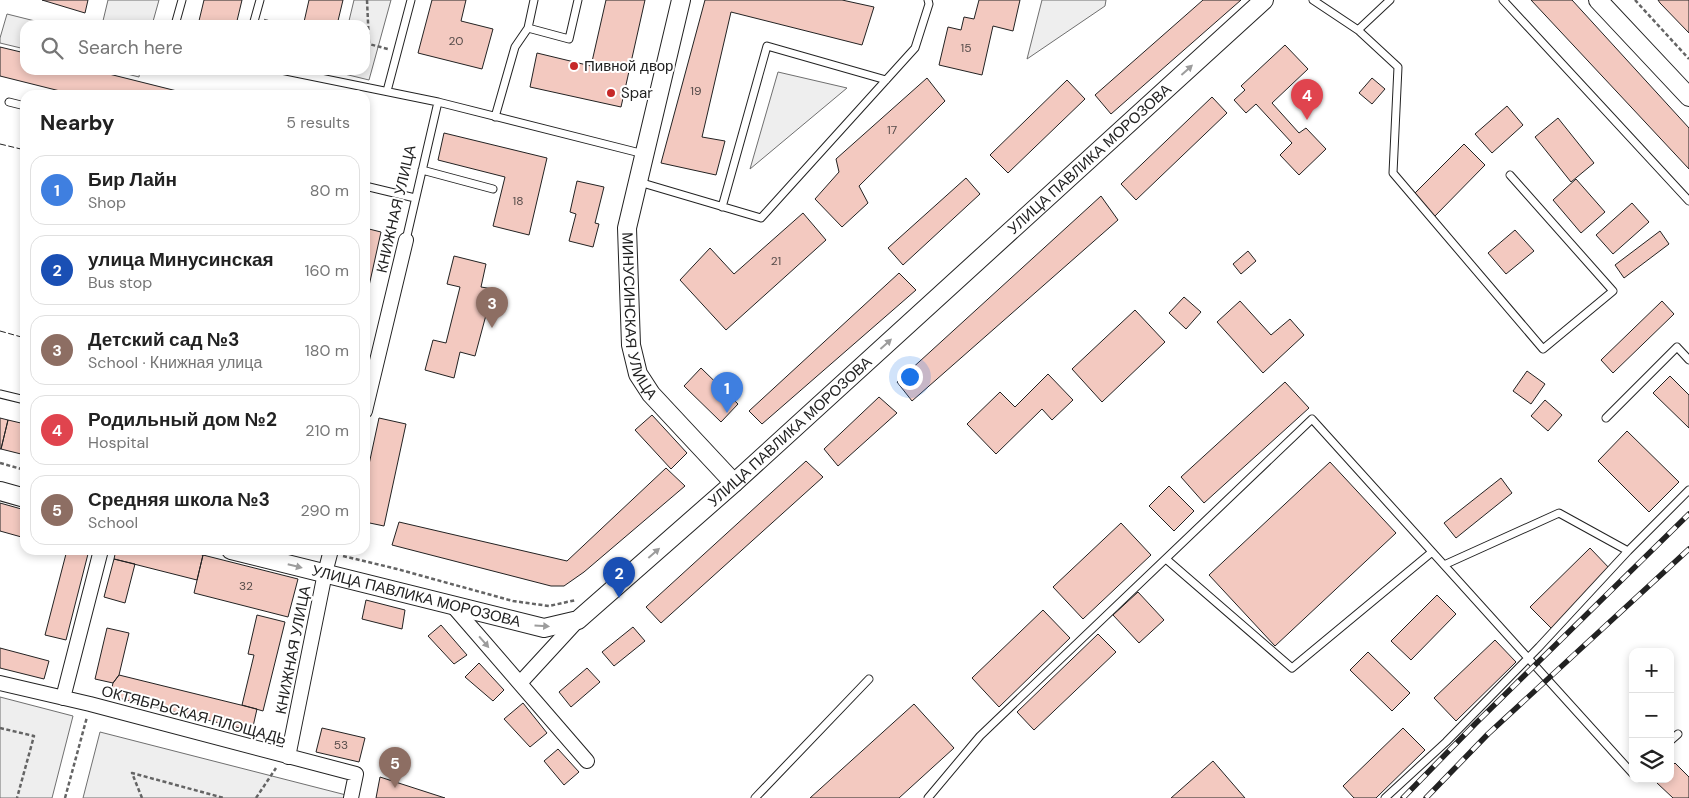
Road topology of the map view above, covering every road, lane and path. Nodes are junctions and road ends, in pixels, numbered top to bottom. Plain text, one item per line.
1 (182, 0) edge
2 (260, 0) edge
3 (367, 0) edge
4 (411, 0) edge
5 (534, 0) edge
6 (578, 0) edge
7 (681, 0) edge
8 (928, 0) edge
9 (1264, 0) edge
10 (1313, 0) edge
11 (1390, 0) edge
12 (1503, 0) edge
13 (1598, 0) edge
14 (1635, 0) edge
15 (177, 20) edge
16 (255, 20) edge
17 (367, 20) edge
18 (528, 28) junction
19 (1358, 30) junction
20 (370, 45) edge
21 (398, 51) junction
22 (1689, 59) edge
23 (306, 75) edge
24 (886, 80) junction
25 (387, 91) junction
26 (1689, 96) edge
27 (9, 102) dead end
28 (438, 102) junction
29 (20, 105) edge
30 (495, 117) junction
31 (645, 154) junction
32 (422, 170) junction
33 (1510, 176) dead end
34 (638, 182) junction
35 (370, 187) edge
36 (493, 189) dead end
37 (416, 198) junction
38 (1689, 201) edge
39 (722, 207) junction
40 (406, 240) joint
41 (1689, 360) edge
42 (370, 390) edge
43 (0, 394) edge
44 (20, 399) edge
45 (1606, 418) dead end
46 (0, 464) edge
47 (20, 469) edge
48 (734, 483) junction
49 (1689, 490) edge
50 (0, 491) edge
51 (20, 497) edge
52 (1628, 551) junction
53 (1432, 552) junction
54 (100, 555) edge
55 (251, 555) edge
56 (330, 555) edge
57 (346, 555) edge
58 (1166, 559) junction
59 (1444, 565) junction
60 (325, 573) junction
61 (452, 605) junction
62 (549, 606) dead end
63 (578, 620) junction
64 (1528, 658) junction
65 (869, 679) dead end
66 (0, 683) edge
67 (520, 683) junction
68 (63, 698) junction
69 (90, 704) junction
70 (0, 728) edge
71 (1678, 734) dead end
72 (1673, 738) edge
73 (286, 756) junction
74 (587, 761) dead end
75 (1629, 770) edge
76 (17, 798) edge
77 (65, 798) edge
78 (142, 798) edge
79 (224, 798) edge
80 (256, 798) edge
81 (351, 798) edge
82 (754, 798) edge
83 (928, 798) edge
84 (1385, 798) edge

1 - 15 lane
2 - 16 lane
3 - 17 path
4 - 21 lane
5 - 18 lane
6 - 18 lane
7 - 31 street, МИНУСИНСКАЯ УЛИЦА
8 - 24 lane
48 -> 9 street, УЛИЦА ПАВЛИКА МОРОЗОВА
10 - 19 lane
11 - 19 lane
12 - 38 lane
13 - 26 street
14 - 22 path
18 - 30 lane
19 - 33 lane
20 - 21 path
21 - 25 lane
23 - 25 lane
24 - 39 lane
24 - 39 lane
25 - 28 lane
27 - 29 lane
28 - 30 lane
28 - 32 lane, КНИЖНАЯ УЛИЦА
30 - 31 lane
31 - 34 street, МИНУСИНСКАЯ УЛИЦА
32 - 36 lane
32 - 37 lane, КНИЖНАЯ УЛИЦА
34 - 39 lane
34 - 48 street, МИНУСИНСКАЯ УЛИЦА
35 - 37 lane
37 - 40 lane, КНИЖНАЯ УЛИЦА
40 - 42 street, КНИЖНАЯ УЛИЦА
41 - 45 lane
43 - 44 lane
46 - 47 path
63 -> 48 street, УЛИЦА ПАВЛИКА МОРОЗОВА
49 - 52 lane
50 - 51 street
52 - 59 lane
52 - 64 lane
53 - 58 lane
53 - 58 lane
53 - 59 lane
54 - 68 street
55 -> 60 street, УЛИЦА ПАВЛИКА МОРОЗОВА
56 - 60 street, КНИЖНАЯ УЛИЦА
57 - 62 path
58 - 83 lane
59 - 64 lane
60 - 61 street, УЛИЦА ПАВЛИКА МОРОЗОВА
60 - 73 street, КНИЖНАЯ УЛИЦА
61 -> 63 street, УЛИЦА ПАВЛИКА МОРОЗОВА
61 -> 67 street
63 - 67 street
64 - 75 lane
64 - 84 lane
65 - 82 lane
66 - 68 street, ОКТЯБРЬСКАЯ ПЛОЩАДЬ
67 - 74 street
68 - 69 street, ОКТЯБРЬСКАЯ ПЛОЩАДЬ
69 - 73 street, ОКТЯБРЬСКАЯ ПЛОЩАДЬ
69 - 77 path
70 - 76 path
71 - 72 lane
73 - 80 path
73 - 81 street, ОКТЯБРЬСКАЯ ПЛОЩАДЬ
78 - 79 path

